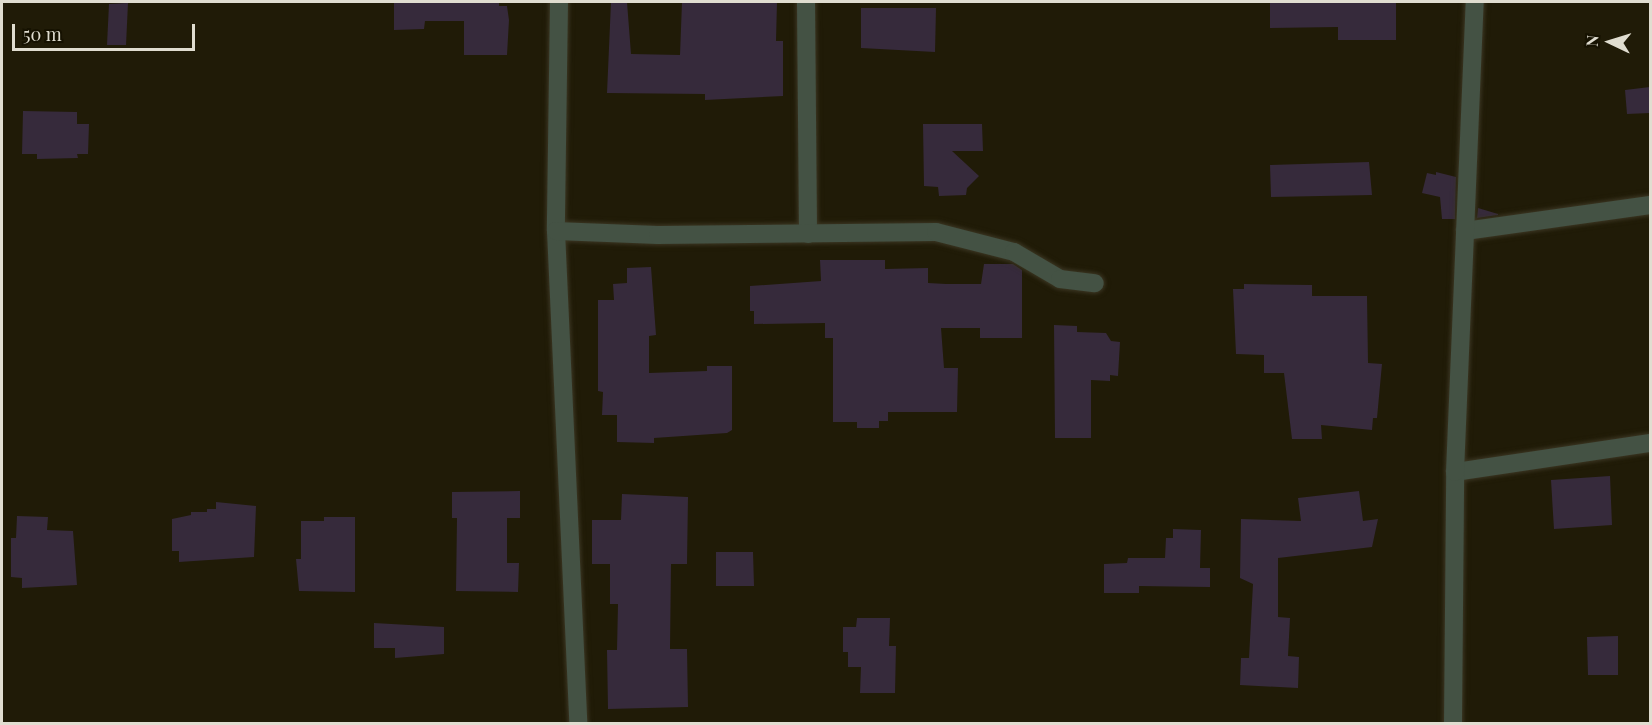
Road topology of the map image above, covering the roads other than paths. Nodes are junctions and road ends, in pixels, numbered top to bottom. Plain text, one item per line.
1 (559, 2) edge
2 (806, 2) edge
3 (1474, 2) edge
4 (1650, 205) edge
5 (556, 231) junction
6 (1465, 231) junction
7 (808, 234) junction
8 (1095, 283) dead end
9 (1650, 443) edge
10 (1455, 472) junction
11 (578, 723) edge
12 (1453, 723) edge

1 - 5 street
2 - 7 street
3 - 6 street
4 - 6 street
5 - 7 street
5 - 11 street
6 - 10 street
7 - 8 street
9 - 10 street
10 - 12 street

